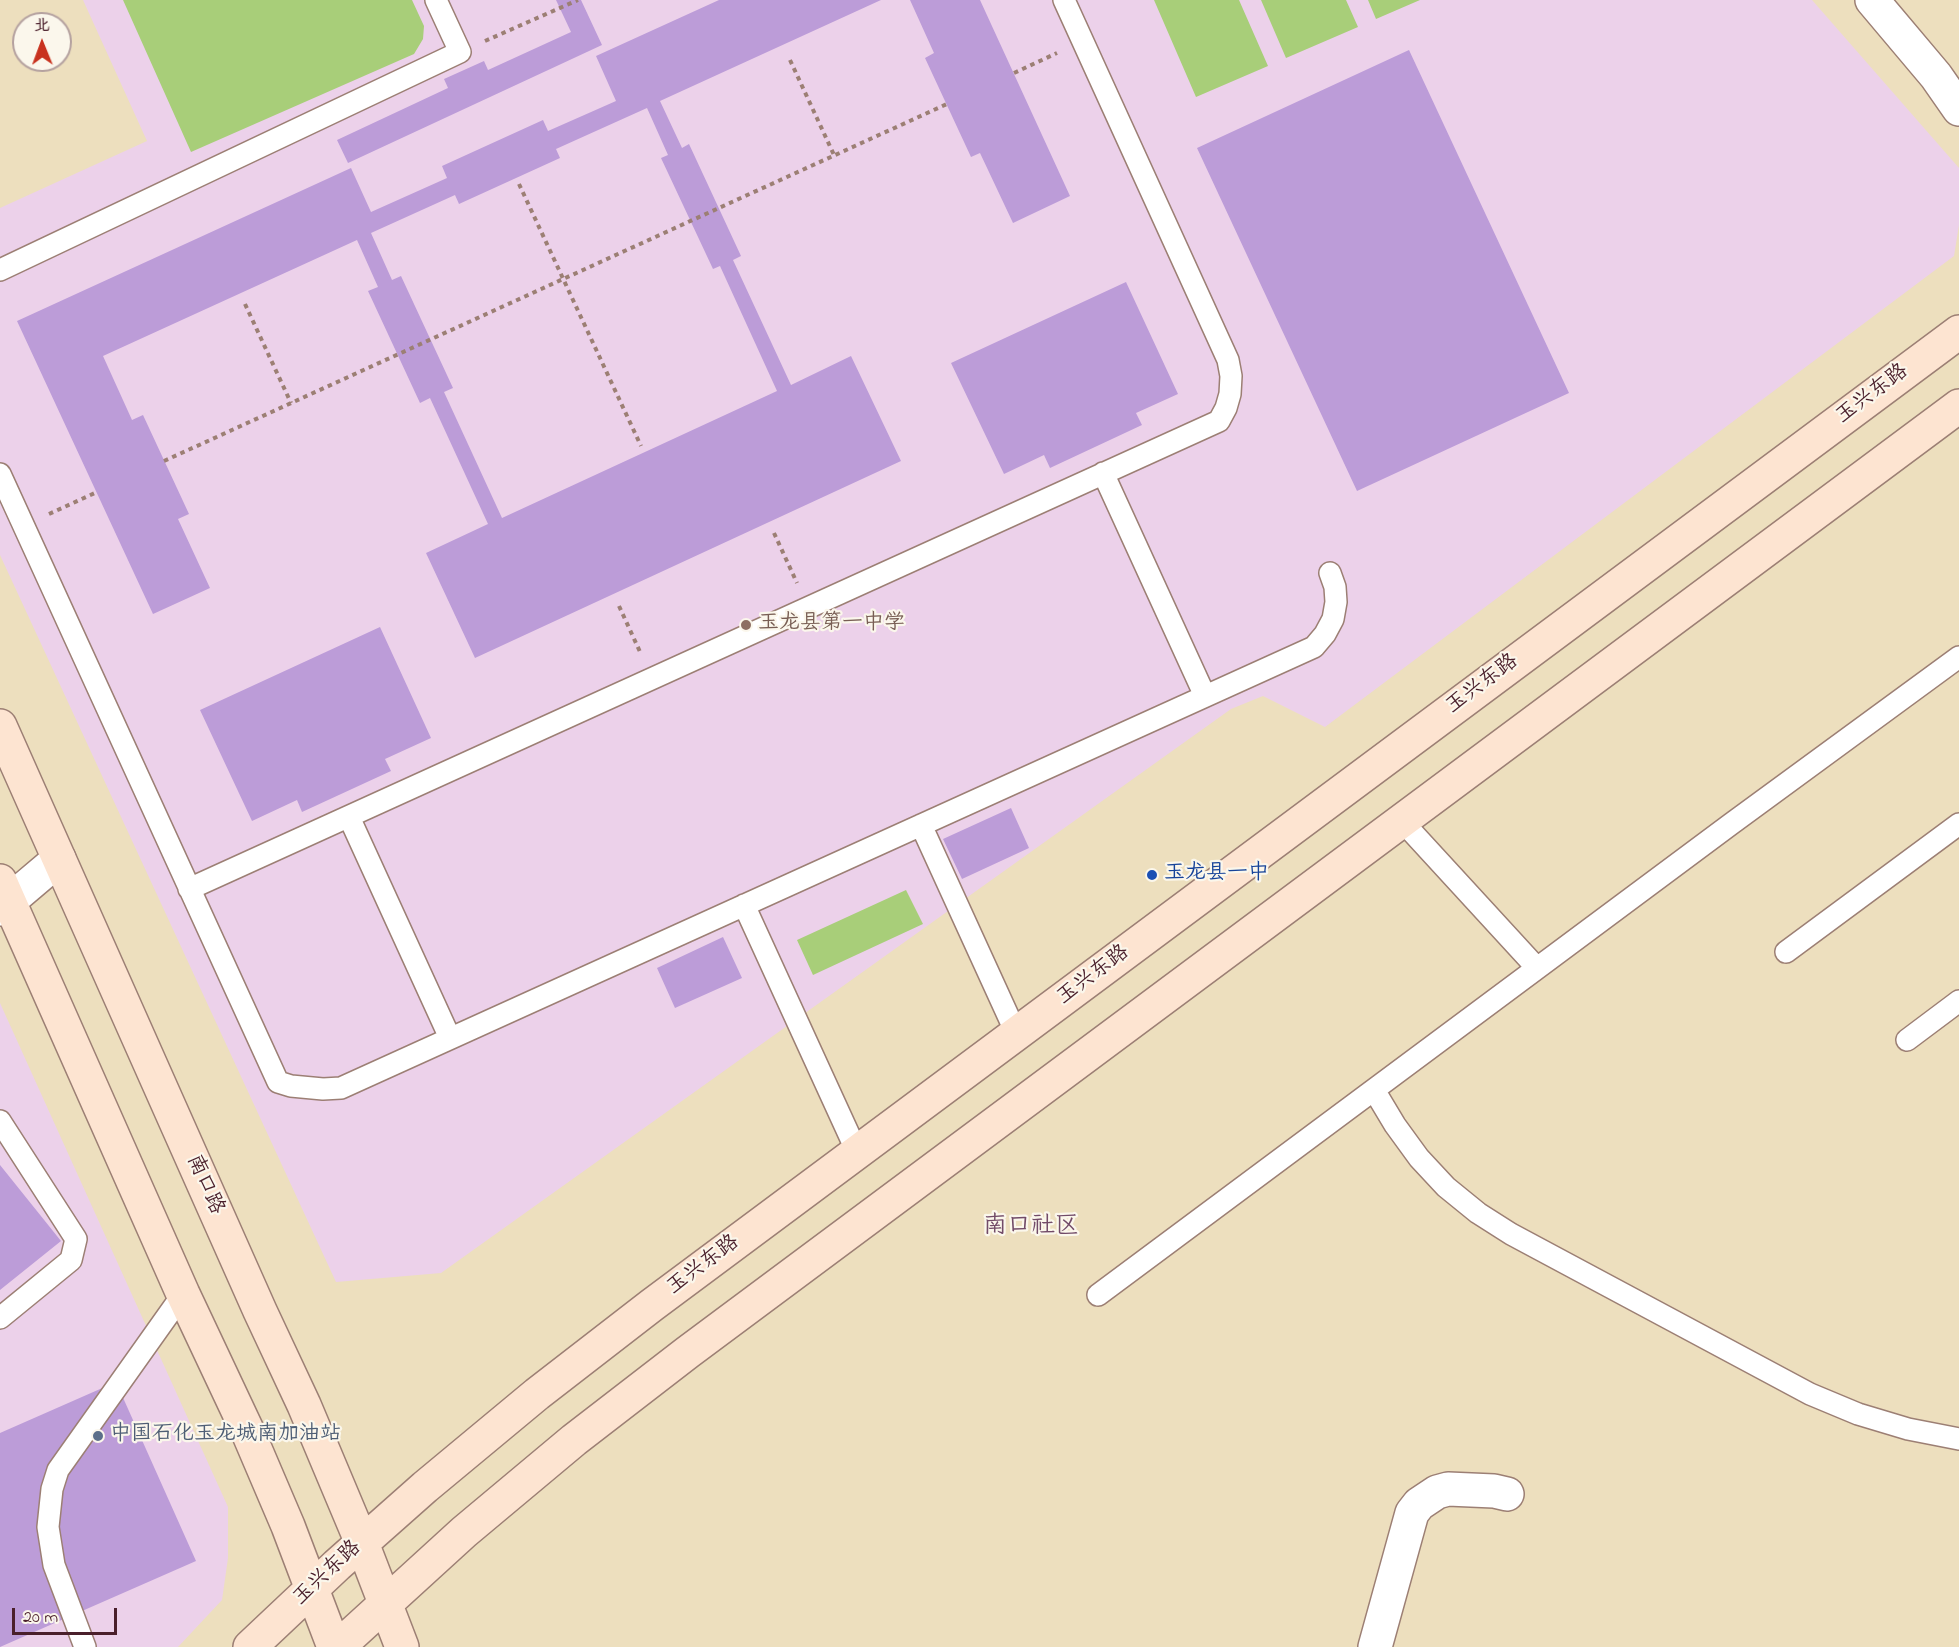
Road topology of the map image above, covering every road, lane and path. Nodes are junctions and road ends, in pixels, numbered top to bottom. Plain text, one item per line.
1 (436, 0) edge
2 (578, 0) edge
3 (1064, 0) edge
4 (1872, 0) edge
5 (1083, 42) junction
6 (460, 52) junction
7 (790, 60) dead end
8 (1014, 73) dead end
9 (947, 104) dead end
10 (1959, 109) edge
11 (834, 155) junction
12 (519, 184) dead end
13 (0, 270) edge
14 (564, 279) junction
15 (245, 304) dead end
16 (1959, 332) edge
17 (291, 403) junction
18 (1959, 406) edge
19 (641, 446) dead end
20 (164, 461) dead end
21 (1103, 473) junction
22 (0, 474) edge
23 (97, 492) dead end
24 (24, 525) junction
25 (1330, 573) dead end
26 (1959, 657) edge
27 (1205, 696) junction
28 (0, 726) edge
29 (349, 817) junction
30 (1402, 821) junction
31 (1959, 824) edge
32 (921, 825) junction
33 (59, 859) junction
34 (189, 890) junction
35 (3, 897) edge
36 (744, 905) junction
37 (1786, 952) dead end
38 (1537, 968) junction
39 (1959, 1001) edge
40 (1016, 1033) junction
41 (450, 1038) junction
42 (1906, 1040) dead end
43 (1374, 1090) junction
44 (0, 1121) edge
45 (856, 1152) junction
46 (183, 1294) junction
47 (1098, 1295) dead end
48 (0, 1318) edge
49 (1959, 1439) edge
50 (1507, 1494) dead end
51 (362, 1543) junction
52 (312, 1589) junction
53 (385, 1603) junction
54 (85, 1647) edge
55 (250, 1647) edge
56 (336, 1647) edge
57 (402, 1647) edge
58 (1375, 1647) edge

1 - 6 lane
2 - 6 path
3 - 5 lane
4 - 10 street
5 - 8 path
5 - 21 lane
6 - 13 lane
7 - 11 path
9 - 11 path
11 - 14 path
12 - 14 path
14 - 17 path
14 - 19 path
15 - 17 path
16 - 40 main road, 玉兴东路
17 - 20 path
18 - 30 main road
21 - 27 lane
21 - 29 lane
22 - 24 lane
23 - 24 path
24 - 34 lane
25 - 27 lane
26 - 38 lane
27 - 32 lane
28 - 33 main road, 南口路
29 - 34 lane
29 - 41 lane
30 - 38 lane
30 - 53 main road
31 - 37 lane
32 - 36 lane
32 - 40 lane
33 - 35 street
33 - 51 main road, 南口路
34 - 41 lane
35 - 46 main road
36 - 41 lane
36 - 45 lane
38 - 43 lane
39 - 42 lane
40 - 45 main road, 玉兴东路
43 - 47 lane
43 - 49 lane
44 - 48 lane
45 - 51 main road, 玉兴东路
46 - 52 main road
46 - 54 lane
50 - 58 street
51 - 52 main road, 玉兴东路
51 - 53 main road, 南口路
52 - 55 main road, 玉兴东路
52 - 56 main road
53 - 56 main road
53 - 57 main road, 南口路

